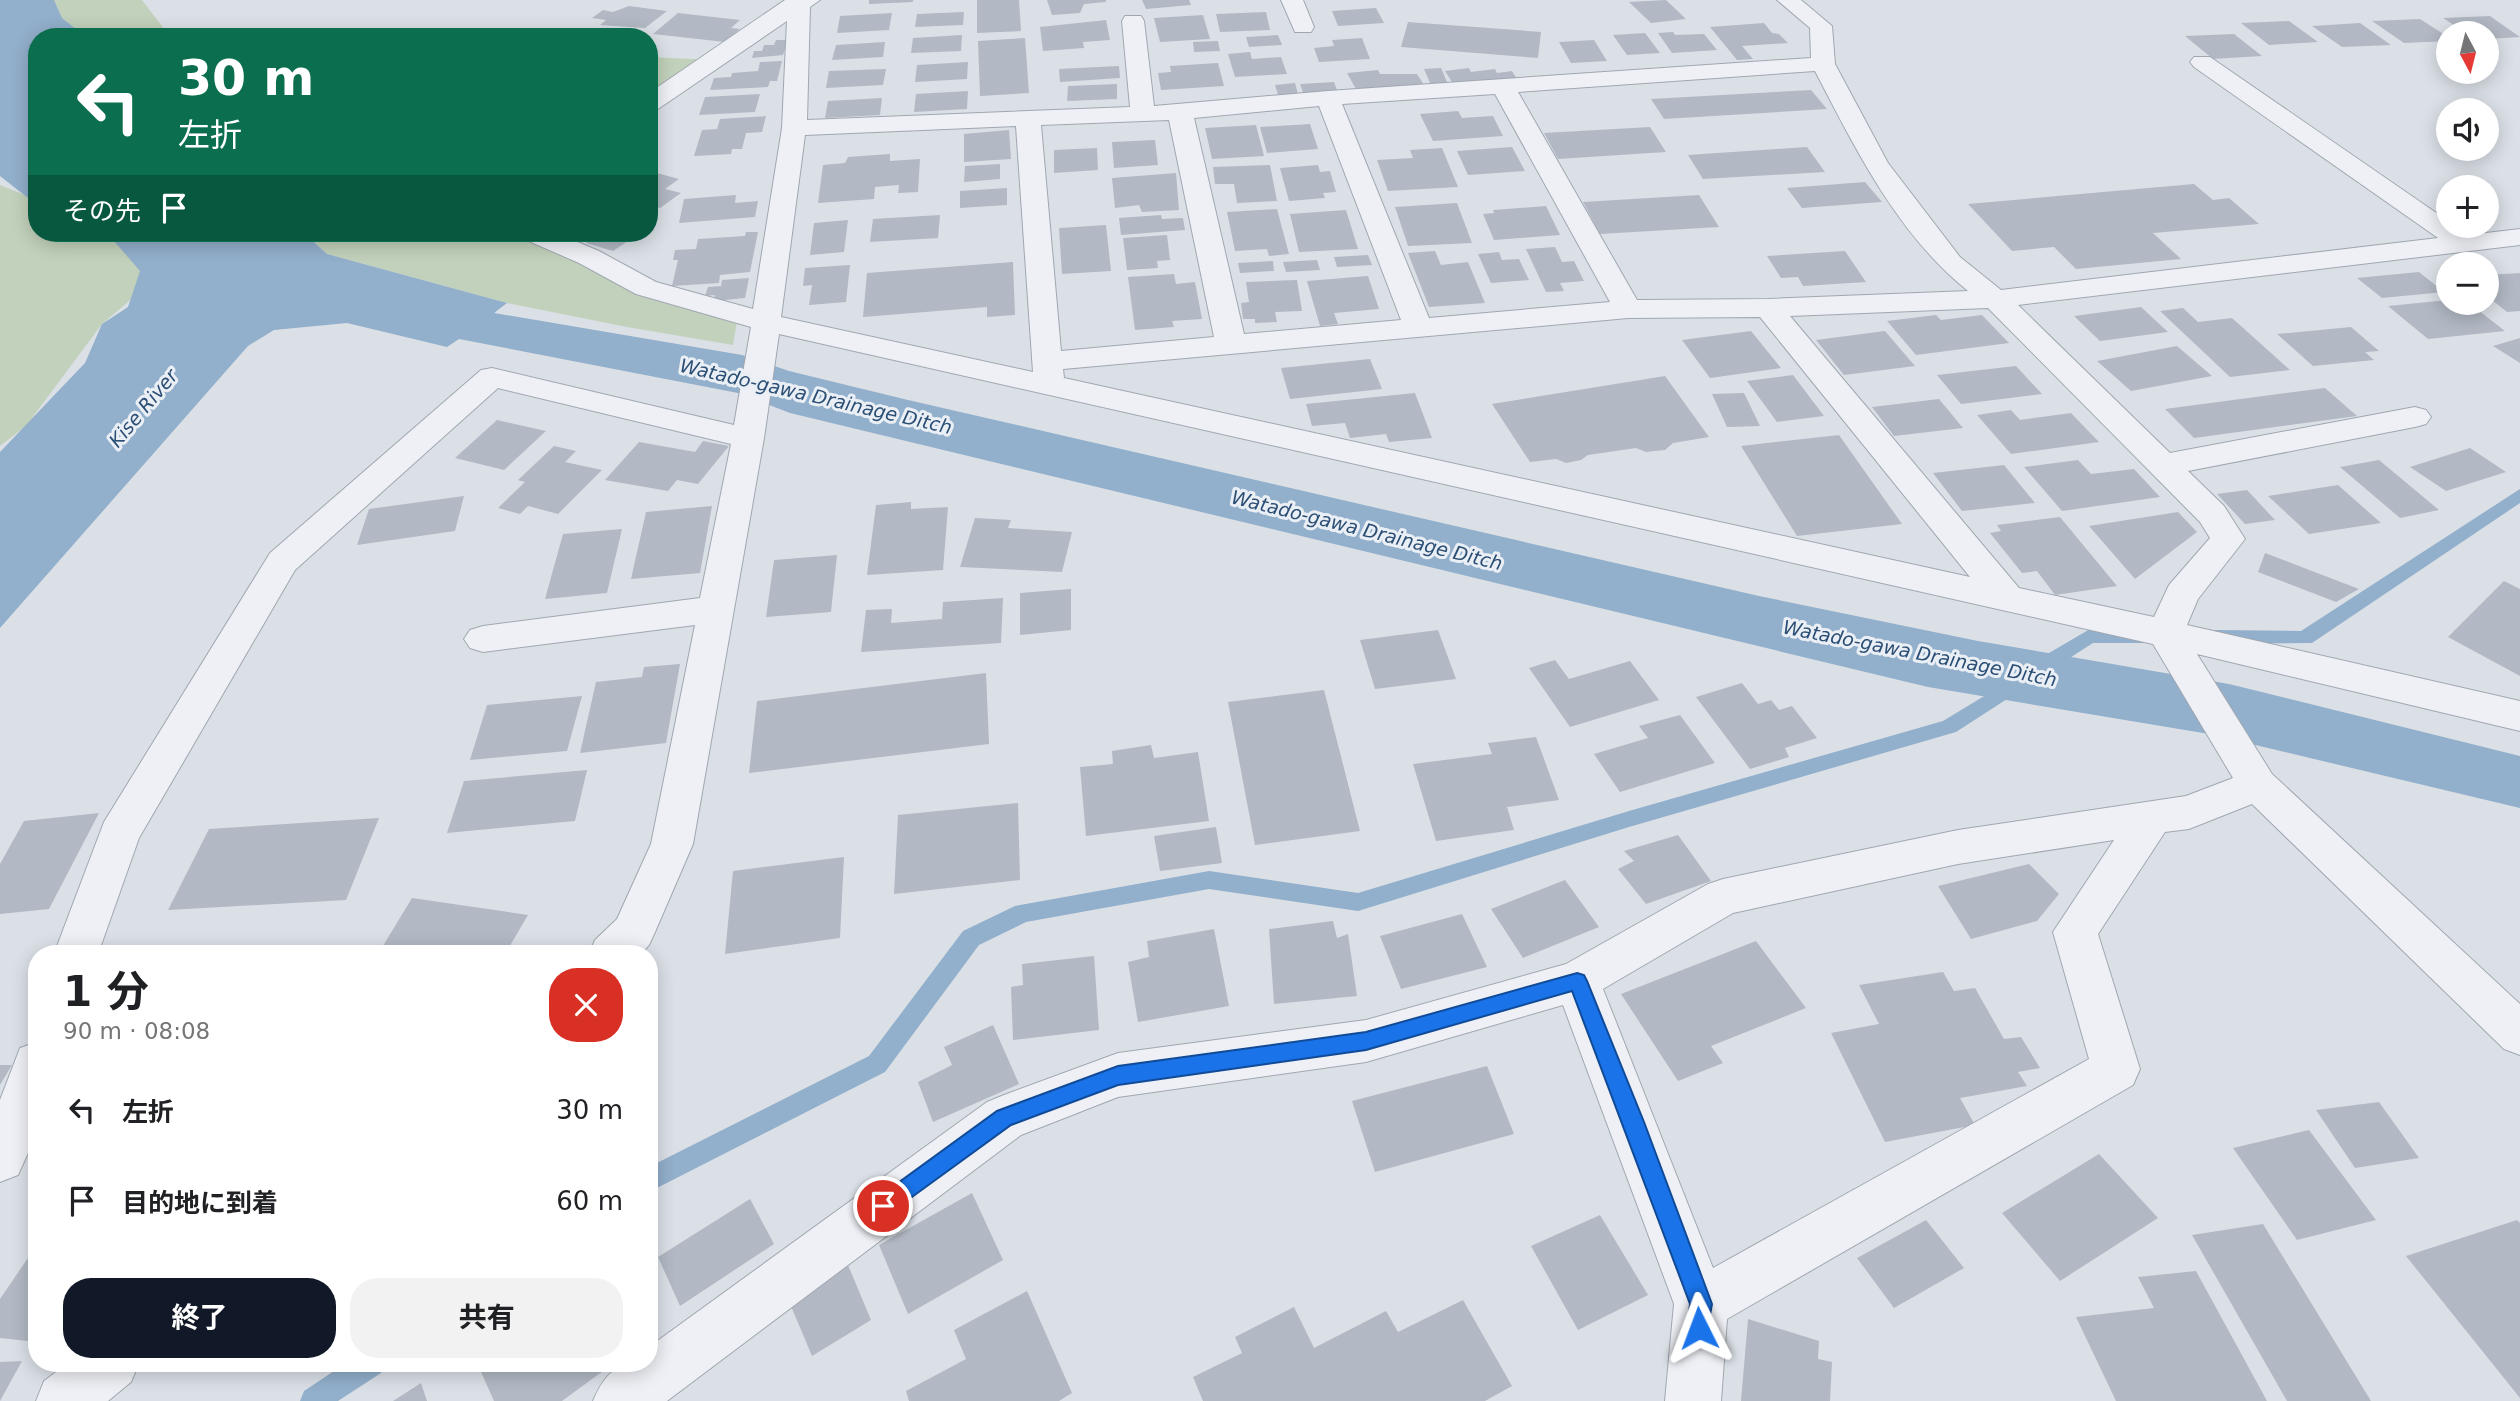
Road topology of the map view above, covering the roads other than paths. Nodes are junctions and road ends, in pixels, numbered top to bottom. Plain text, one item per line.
1 (1292, 0) edge
2 (1788, 0) edge
3 (801, 1) edge
4 (1133, 21) dead end
5 (1303, 27) dead end
6 (2202, 61) dead end
7 (1823, 64) junction
8 (1503, 86) junction
9 (658, 98) edge
10 (1328, 98) junction
11 (1180, 112) junction
12 (1143, 114) junction
13 (1028, 119) junction
14 (794, 128) junction
15 (2520, 237) edge
16 (555, 242) edge
17 (2464, 244) junction
18 (1995, 299) junction
19 (1768, 308) junction
20 (1628, 309) junction
21 (766, 322) junction
22 (1418, 327) junction
23 (1231, 345) junction
24 (1048, 373) junction
25 (2415, 417) dead end
26 (748, 438) junction
27 (2163, 465) junction
28 (2007, 598) junction
29 (716, 609) junction
30 (2165, 633) junction
31 (483, 639) dead end
32 (2520, 716) edge
33 (2258, 785) junction
34 (2152, 818) junction
35 (79, 945) edge
36 (620, 945) edge
37 (1577, 981) junction
38 (2520, 1034) edge
39 (28, 1089) edge
40 (0, 1158) edge
41 (1701, 1304) junction
42 (100, 1372) edge
43 (64, 1401) edge
44 (621, 1401) edge
45 (1693, 1401) edge

1 - 5 street
2 - 7 street
3 - 9 street
3 - 14 street
4 - 12 street
6 - 17 street
7 - 8 street
7 - 18 street
8 - 10 street
8 - 20 street
10 - 11 street
10 - 22 street
11 - 12 street
11 - 23 street
12 - 13 street
13 - 14 street
13 - 24 street
14 - 21 street
15 - 17 street
16 - 21 street
17 - 18 street
18 - 19 street
18 - 27 street
19 - 20 street
19 - 28 street
20 - 22 street
21 - 24 street
21 - 26 street
22 - 23 street
23 - 24 street
24 - 28 street
25 - 27 street
26 - 29 street
26 - 35 street
27 - 30 street
28 - 30 street
29 - 31 street
29 - 36 street
30 - 32 street
30 - 33 street
33 - 34 street
33 - 38 street
34 - 37 street
34 - 41 street
37 - 41 street
37 - 44 street
39 - 40 street
41 - 45 street
42 - 43 street

